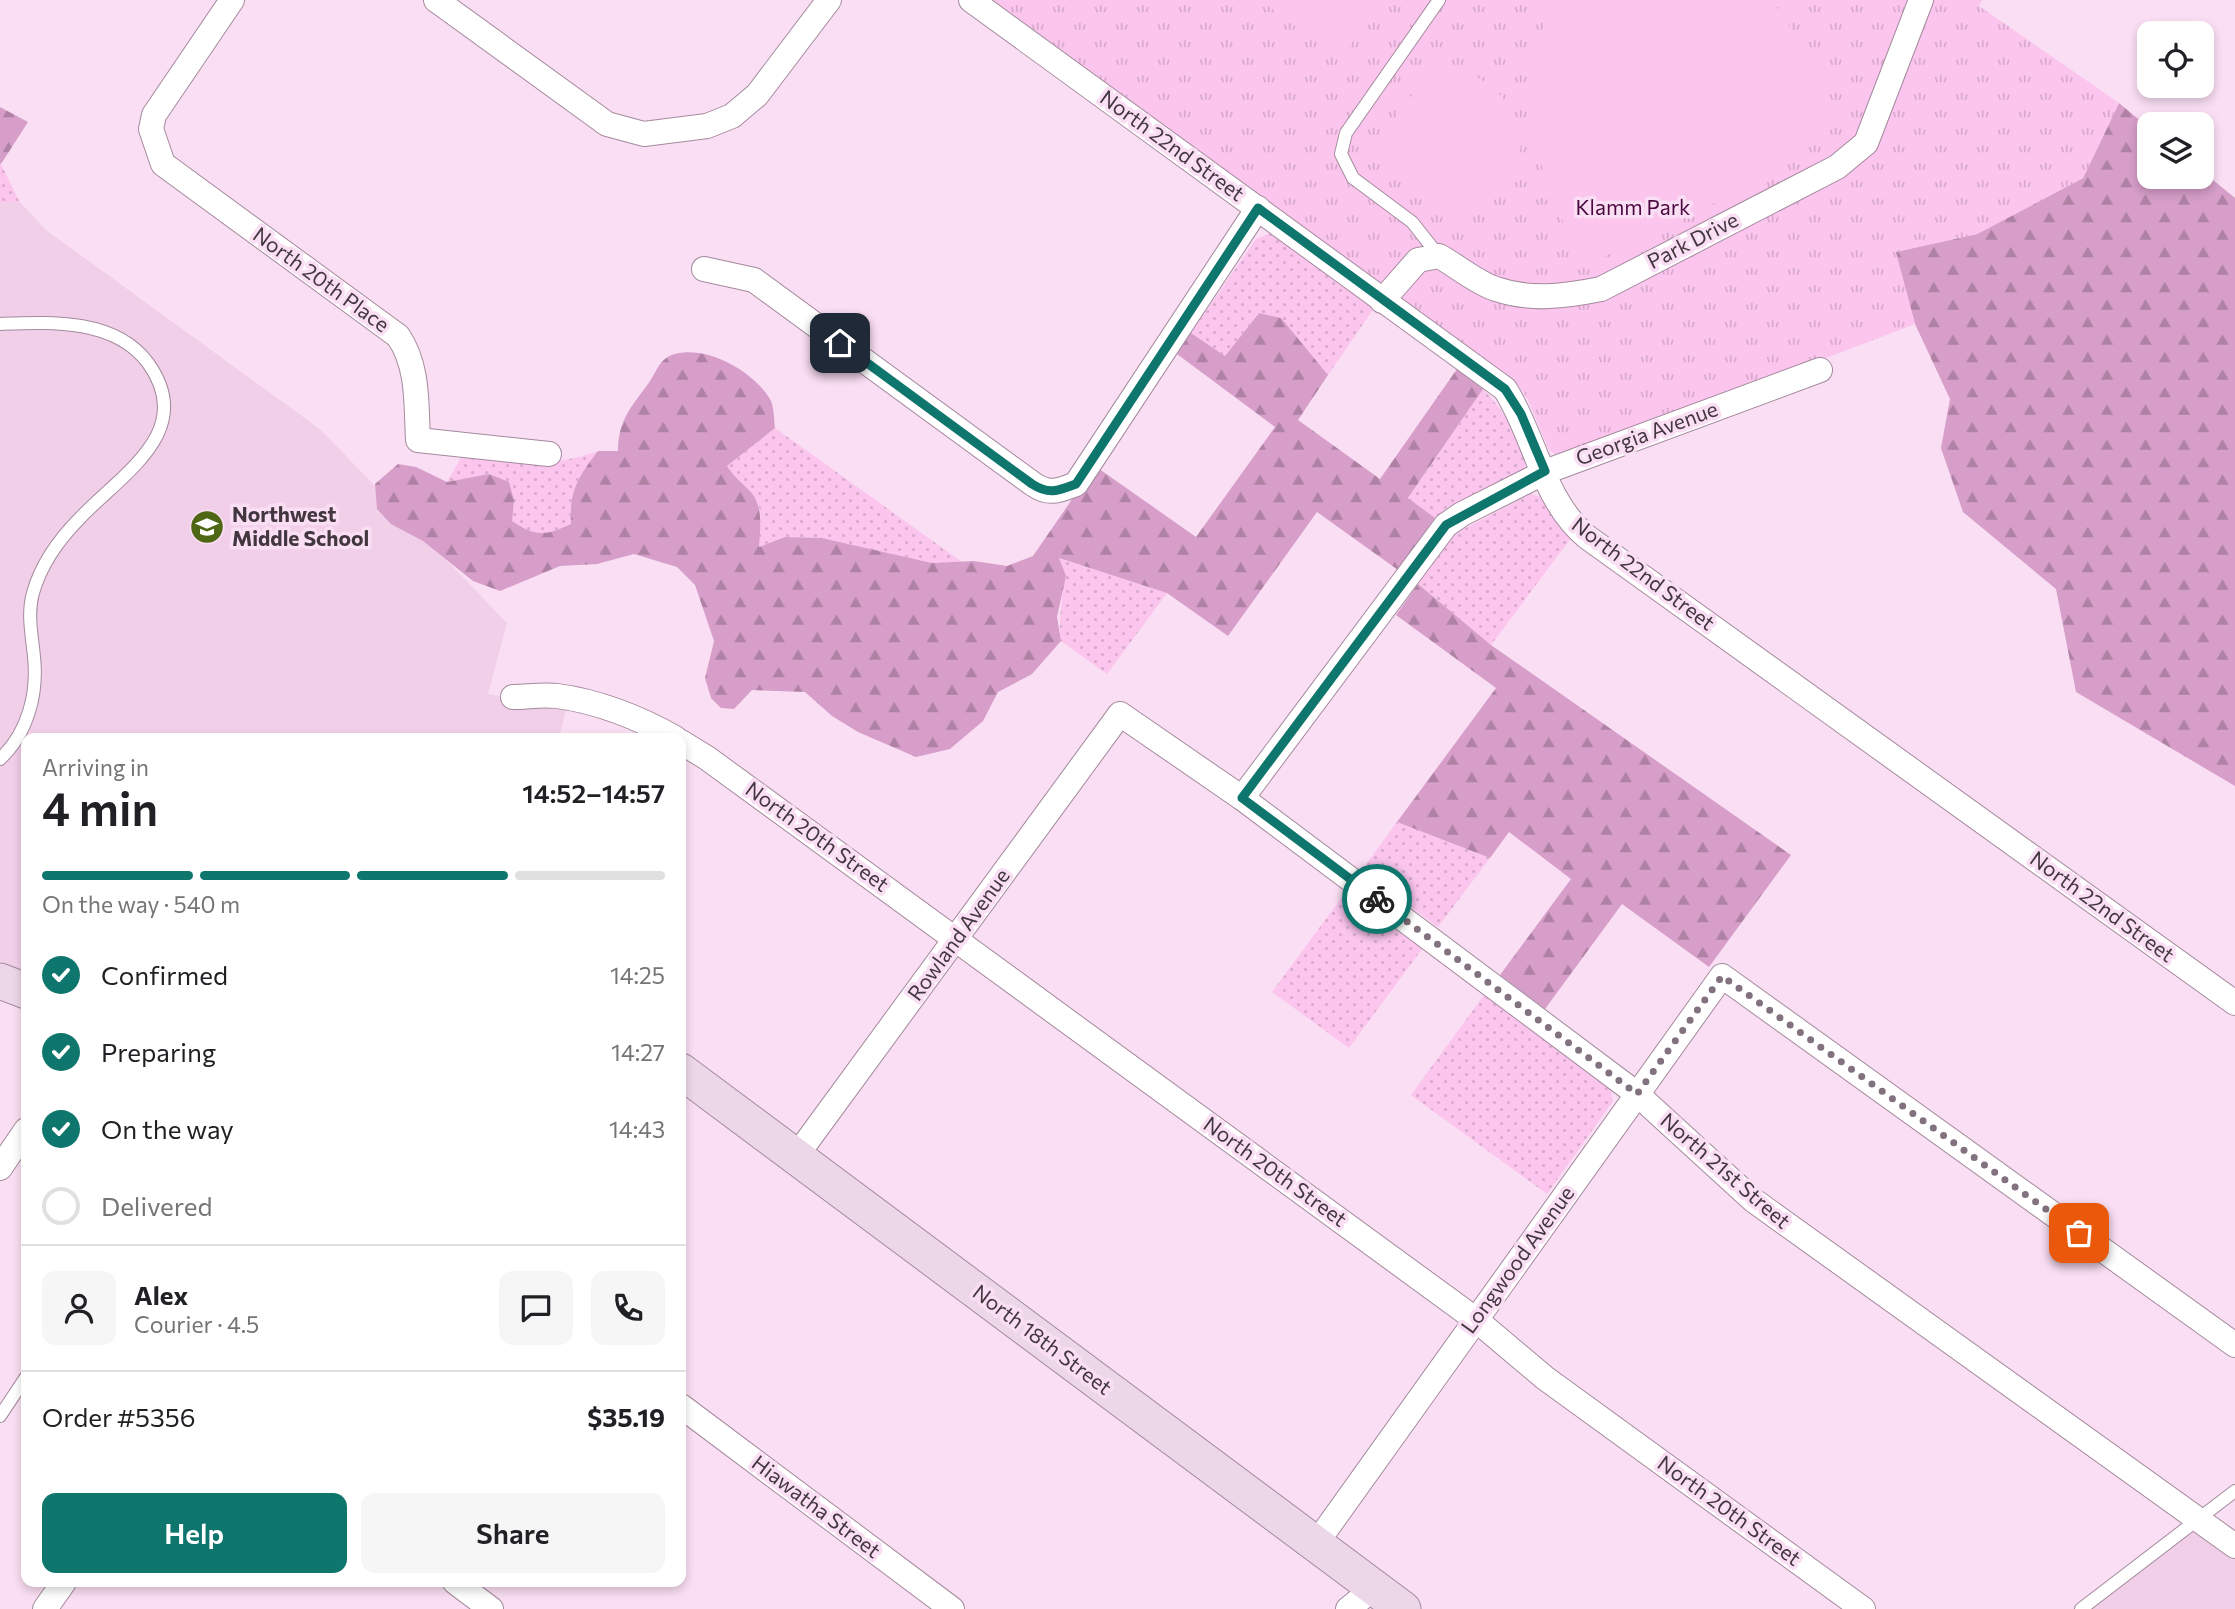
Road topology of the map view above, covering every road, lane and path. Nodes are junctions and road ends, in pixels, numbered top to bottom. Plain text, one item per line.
1 (232, 0) edge
2 (436, 0) edge
3 (829, 0) edge
4 (971, 0) edge
5 (1439, 0) edge
6 (1922, 0) edge
7 (1258, 208) junction
8 (1439, 256) junction
9 (704, 269) dead end
10 (1382, 301) junction
11 (0, 324) edge
12 (1820, 369) dead end
13 (550, 454) dead end
14 (1545, 471) junction
15 (513, 697) dead end
16 (1120, 713) joint
17 (665, 733) edge
18 (686, 746) edge
19 (0, 759) edge
20 (1242, 798) junction
21 (956, 938) junction
22 (0, 981) edge
23 (21, 989) edge
24 (2235, 1003) edge
25 (686, 1075) edge
26 (1637, 1094) junction
27 (21, 1137) edge
28 (797, 1155) junction
29 (0, 1168) edge
30 (1475, 1319) junction
31 (2235, 1345) edge
32 (21, 1384) edge
33 (686, 1410) edge
34 (0, 1416) edge
35 (2235, 1491) edge
36 (2197, 1519) junction
37 (1315, 1545) junction
38 (2235, 1546) edge
39 (462, 1587) edge
40 (1361, 1599) edge
41 (492, 1609) edge
42 (951, 1609) edge
43 (1403, 1609) edge
44 (1863, 1609) edge
45 (2081, 1609) edge

1 - 13 street, North 20th Place
2 - 3 street
4 - 7 street, North 22nd Street
5 - 8 lane
6 - 8 street, Park Drive
7 - 9 street
7 - 10 street, North 22nd Street
8 - 10 street
10 - 14 street, North 22nd Street
11 - 19 lane
12 - 14 street, Georgia Avenue
14 - 20 street, Georgia Avenue
14 - 24 street, North 22nd Street
15 - 17 street
16 - 20 street, North 21st Street
16 - 21 street, Rowland Avenue
18 - 21 street, North 20th Street
20 - 26 street, North 21st Street
21 - 28 street, Rowland Avenue
21 - 30 street, North 20th Street
22 - 23 main road
25 - 28 main road, North 18th Street
26 - 30 street, Longwood Avenue
26 - 31 street, Longwood Avenue
26 - 36 street, North 21st Street
27 - 29 street
28 - 37 main road, North 18th Street
30 - 37 street, Longwood Avenue
30 - 44 street, North 20th Street
32 - 34 lane
33 - 42 street, Hiawatha Street
35 - 36 lane
36 - 38 street, North 21st Street
36 - 45 lane
37 - 40 main road, North 18th Street
39 - 41 street
40 - 43 main road, North 18th Street

